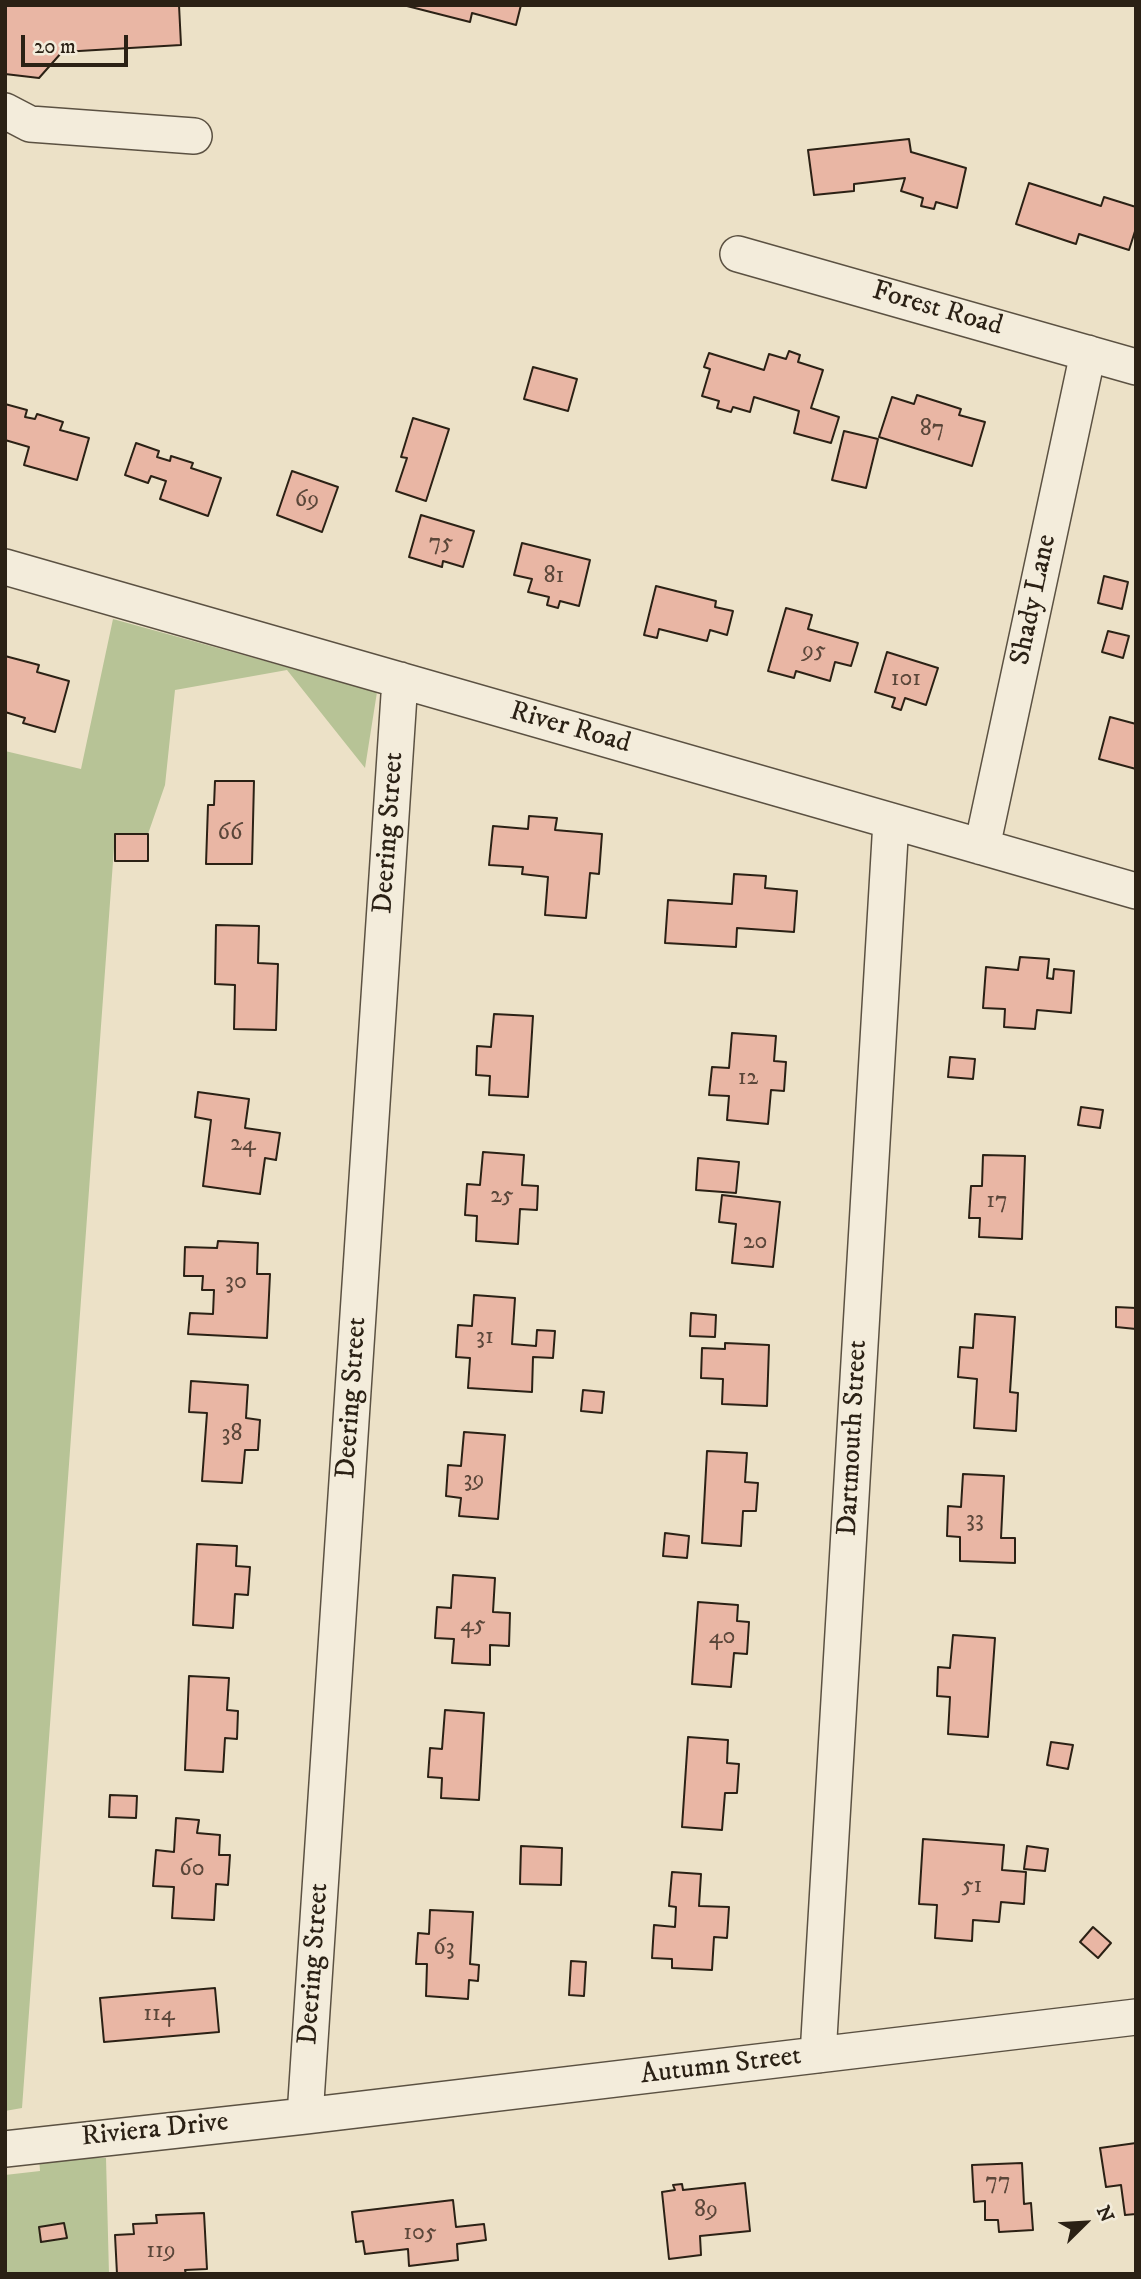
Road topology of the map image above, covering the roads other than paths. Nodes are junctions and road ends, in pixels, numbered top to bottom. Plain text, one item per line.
1 (5, 111) edge
2 (194, 136) dead end
3 (738, 254) dead end
4 (1088, 353) junction
5 (1136, 367) edge
6 (5, 566) edge
7 (400, 680) junction
8 (891, 821) junction
9 (982, 847) junction
10 (1136, 891) edge
11 (1136, 2017) edge
12 (818, 2055) junction
13 (305, 2116) junction
14 (5, 2149) edge

1 - 2 street
3 - 4 street, Forest Road
4 - 5 street, Forest Road
4 - 9 street, Shady Lane
6 - 7 street, River Road
7 - 8 street, River Road
7 - 13 street, Deering Street
8 - 9 street, River Road
8 - 12 street, Dartmouth Street
9 - 10 street, River Road
11 - 12 street, Autumn Street
12 - 13 street, Autumn Street
13 - 14 street, Riviera Drive

